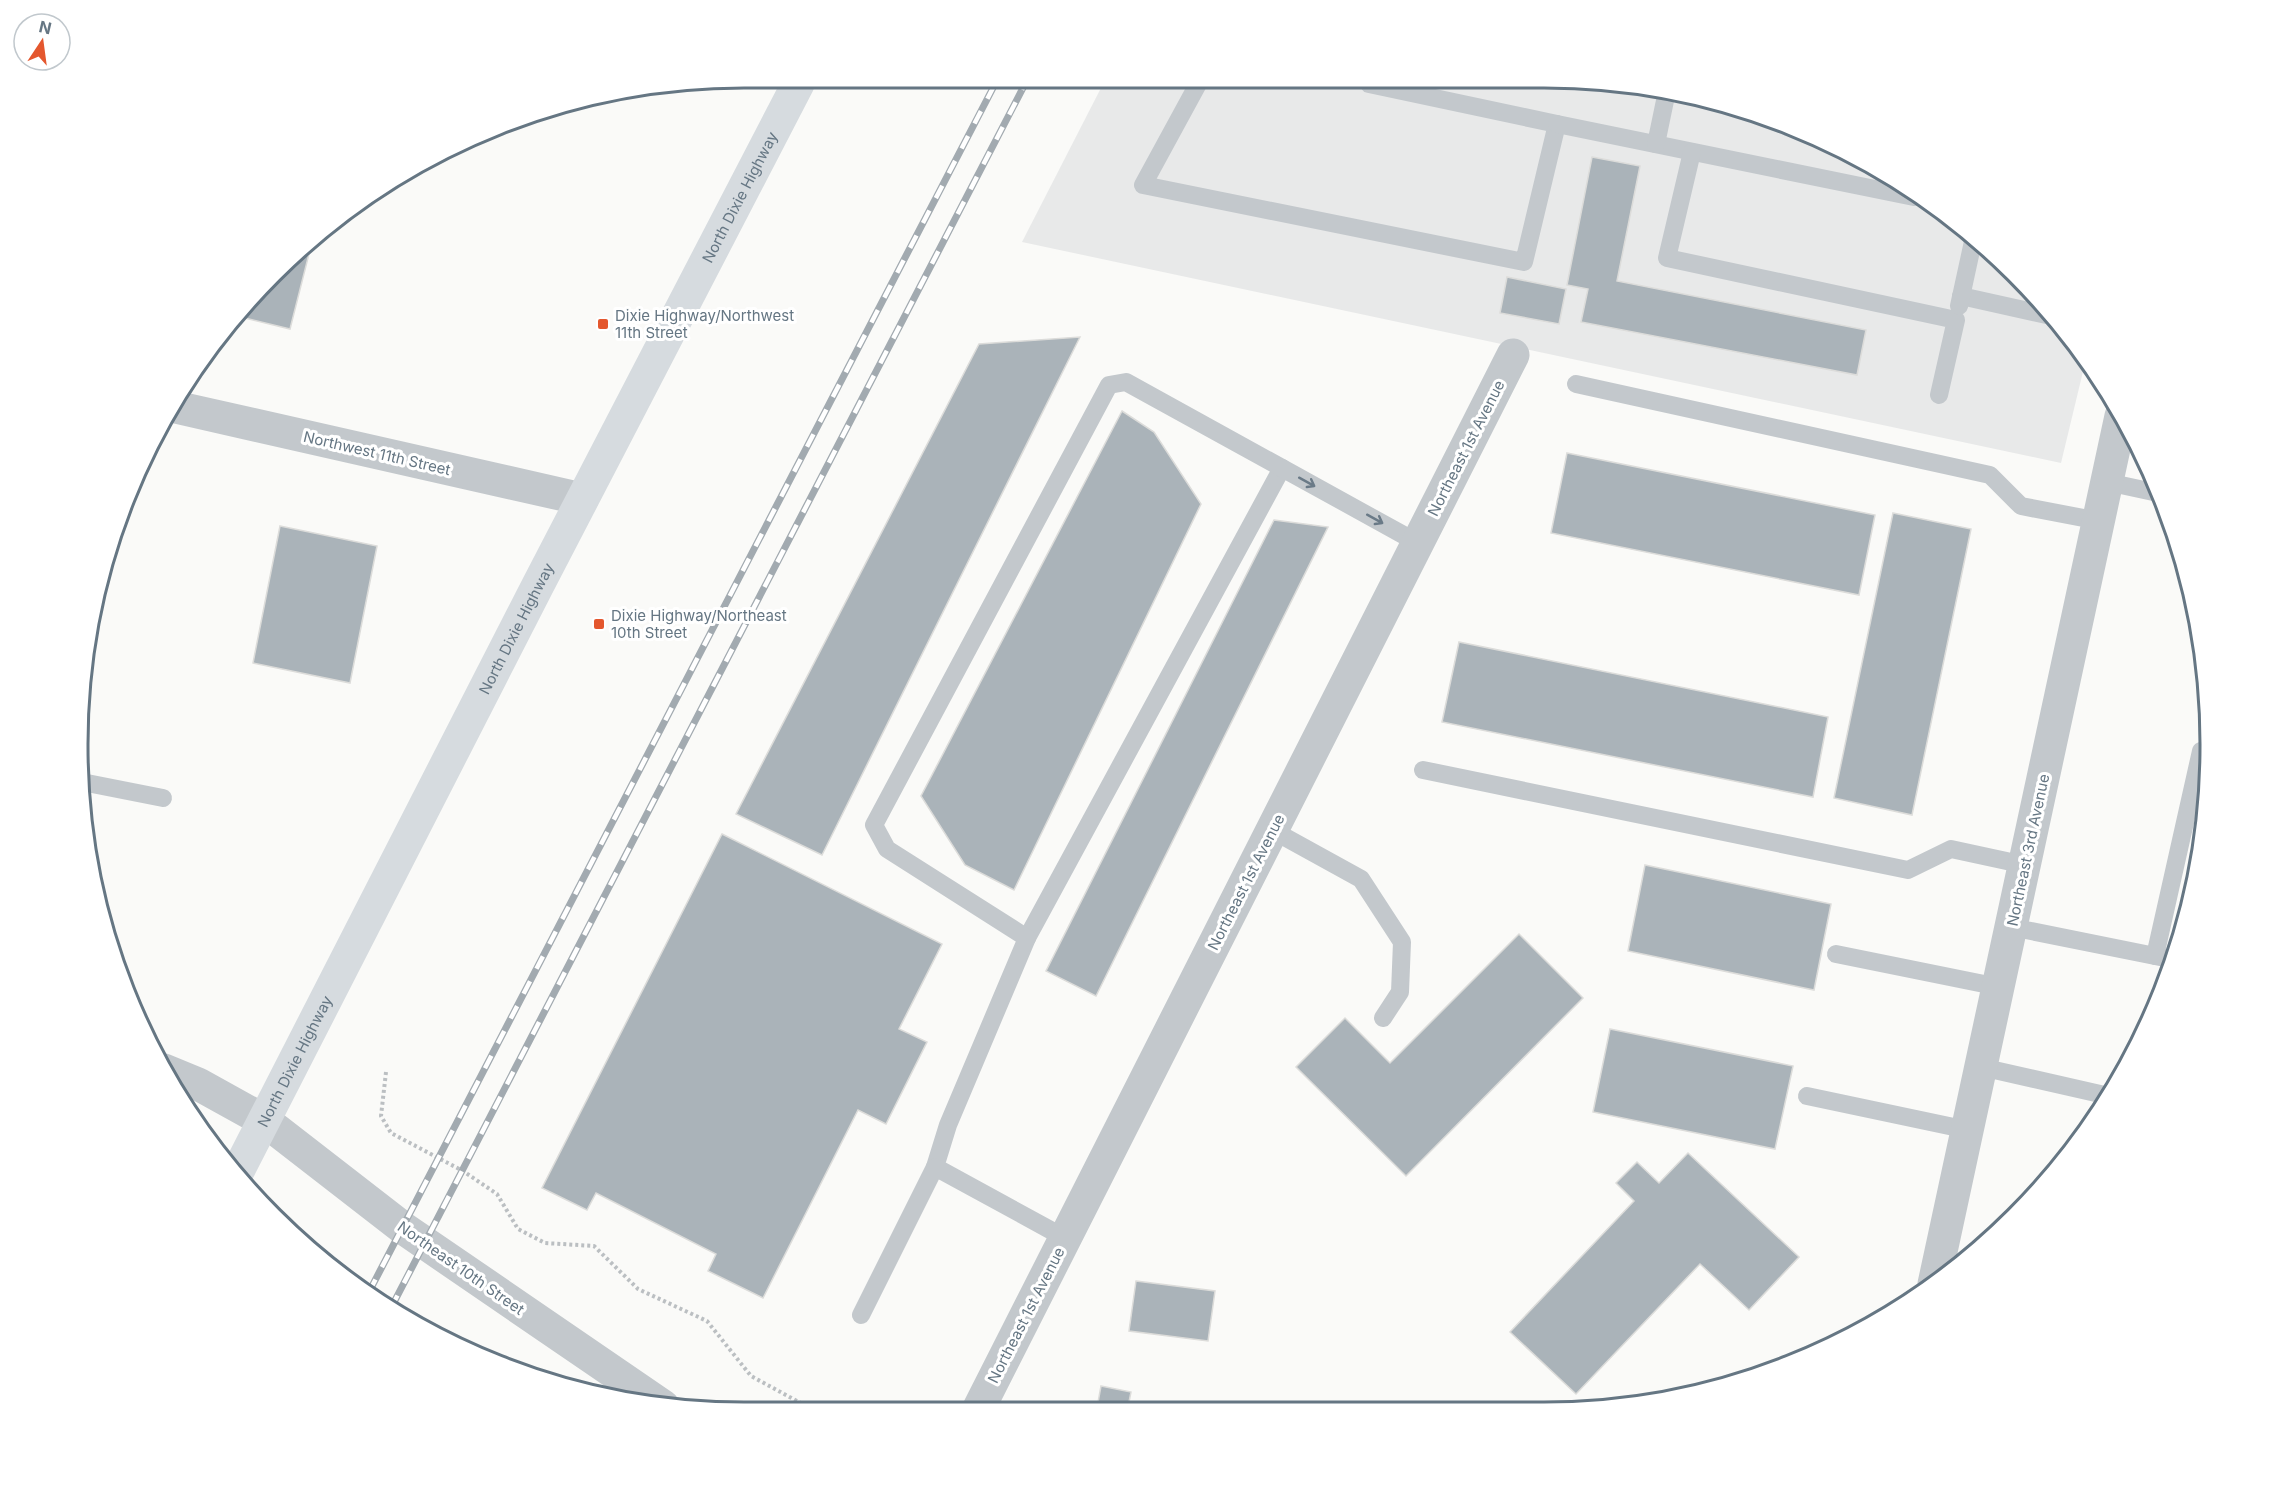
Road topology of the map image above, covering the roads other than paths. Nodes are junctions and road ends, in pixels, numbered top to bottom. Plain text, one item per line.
1 (796, 88) edge
2 (1196, 88) edge
3 (1388, 88) edge
4 (1665, 100) edge
5 (1557, 124) junction
6 (1656, 144) junction
7 (1692, 152) junction
8 (1902, 195) edge
9 (1972, 247) edge
10 (1961, 296) junction
11 (2039, 313) edge
12 (1956, 320) junction
13 (1513, 355) dead end
14 (1576, 384) dead end
15 (1939, 394) dead end
16 (181, 408) edge
17 (2119, 428) edge
18 (1282, 468) junction
19 (2107, 482) junction
20 (2150, 491) edge
21 (582, 499) junction
22 (2099, 521) junction
23 (1418, 543) junction
24 (2200, 757) edge
25 (1423, 770) dead end
26 (90, 784) edge
27 (163, 798) dead end
28 (1272, 830) junction
29 (2025, 865) junction
30 (2011, 927) junction
31 (1027, 938) junction
32 (1836, 954) dead end
33 (2155, 956) junction
34 (2165, 958) edge
35 (1999, 987) junction
36 (1383, 1018) dead end
37 (1981, 1067) junction
38 (178, 1076) edge
39 (2100, 1094) edge
40 (1807, 1096) dead end
41 (265, 1121) junction
42 (1968, 1130) junction
43 (241, 1166) edge
44 (935, 1167) junction
45 (1065, 1238) junction
46 (1937, 1271) edge
47 (861, 1315) dead end
48 (645, 1394) edge
49 (982, 1402) edge

1 - 21 main road, North Dixie Highway
2 - 5 lane
3 - 5 lane
4 - 6 lane
5 - 6 lane
6 - 7 lane
7 - 8 lane
7 - 12 lane
9 - 10 lane
10 - 11 lane
10 - 12 lane
12 - 15 lane
13 - 23 street, Northeast 1st Avenue
14 - 22 lane
16 - 21 street, Northwest 11th Street
17 - 19 street, Northeast 3rd Avenue
18 -> 23 lane
18 - 31 lane
18 - 31 lane
19 - 20 lane
19 - 22 street, Northeast 3rd Avenue
21 - 41 main road, North Dixie Highway
22 - 29 street, Northeast 3rd Avenue
23 - 28 street, Northeast 1st Avenue
24 - 33 lane
25 - 29 lane
26 - 27 lane
28 - 36 lane
28 - 45 street, Northeast 1st Avenue
29 - 30 street, Northeast 3rd Avenue
30 - 33 lane
30 - 35 street, Northeast 3rd Avenue
31 - 44 lane
32 - 35 lane
33 - 34 lane
35 - 37 street, Northeast 3rd Avenue
37 - 39 lane
37 - 42 street, Northeast 3rd Avenue
38 - 41 street, Northeast 10th Street
40 - 42 lane
41 - 43 main road, North Dixie Highway
41 - 48 street, Northeast 10th Street
42 - 46 street, Northeast 3rd Avenue
44 - 45 lane
44 - 47 lane
45 - 49 street, Northeast 1st Avenue

